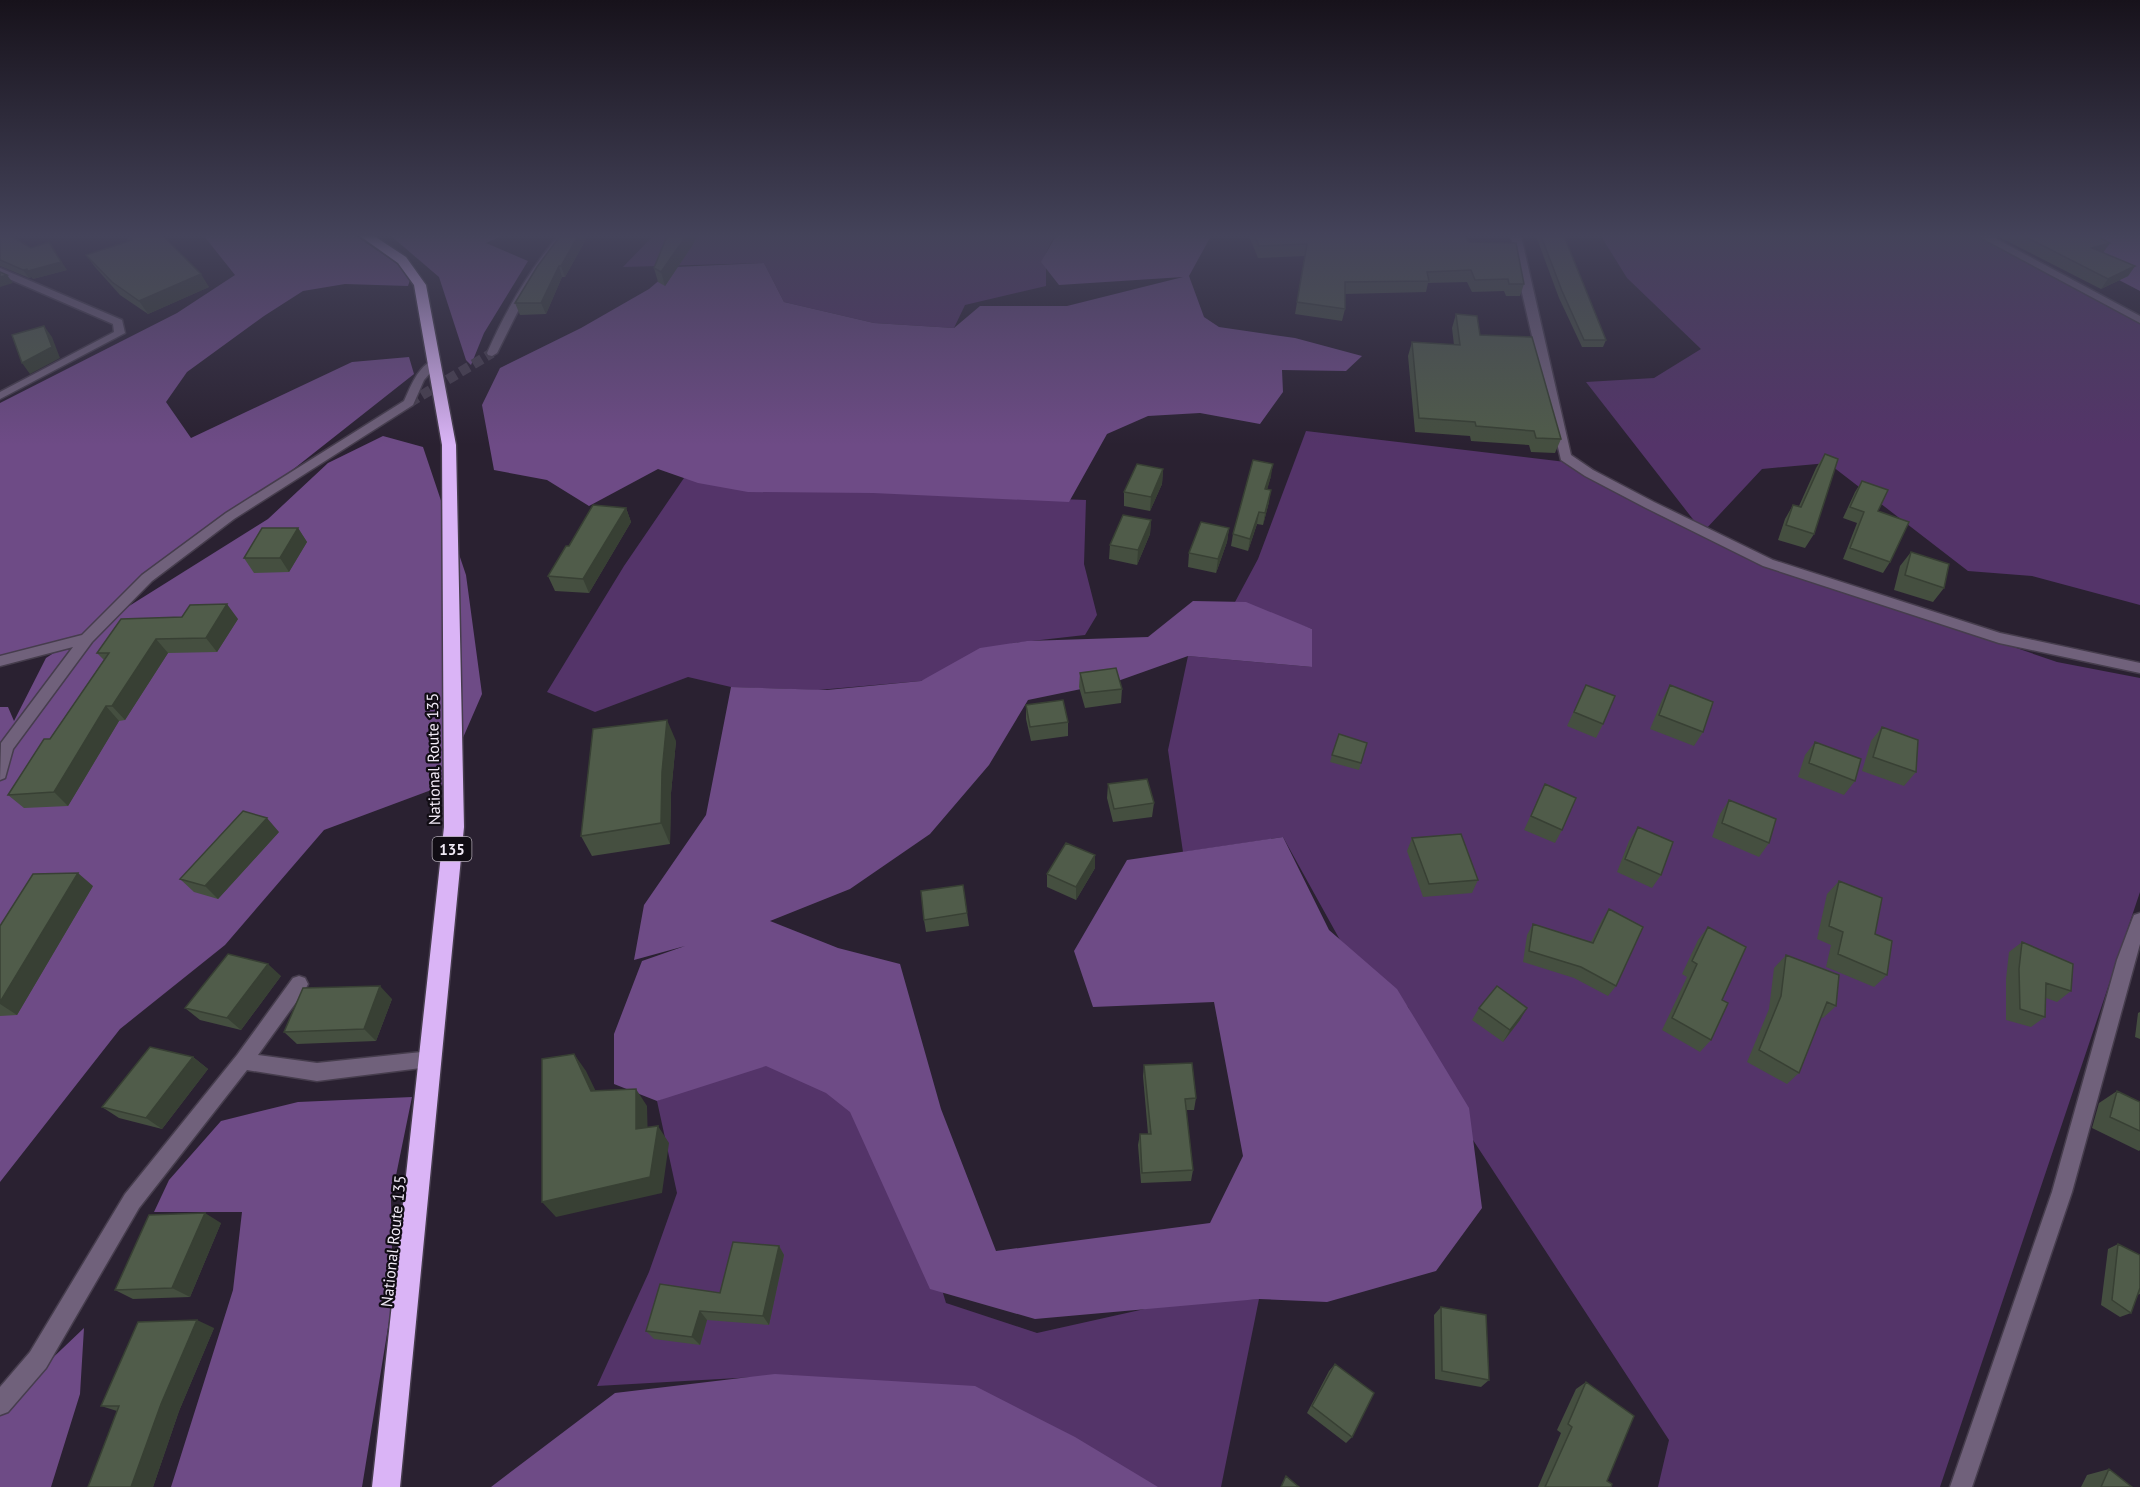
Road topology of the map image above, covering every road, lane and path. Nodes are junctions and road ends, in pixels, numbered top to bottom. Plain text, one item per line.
1 (80, 305) edge
2 (424, 305) edge
3 (515, 305) edge
4 (1530, 305) edge
5 (2113, 305) edge
6 (2140, 320) edge
7 (492, 352) tunnel mouth
8 (434, 363) junction
9 (0, 396) edge
10 (87, 639) junction
11 (0, 661) edge
12 (2140, 668) edge
13 (0, 774) edge
14 (2140, 920) edge
15 (299, 984) dead end
16 (431, 1060) junction
17 (243, 1061) junction
18 (0, 1404) edge
19 (386, 1487) edge
20 (1961, 1487) edge

1 - 9 street
2 - 8 highway, National Route 135 / 135
3 - 7 street
4 - 12 street
5 - 6 street
8 - 10 street
8 - 16 highway, National Route 135 / 135
10 - 11 street
10 - 13 street
14 - 20 street
15 - 17 street
16 - 17 street
16 - 19 highway, National Route 135 / 135
17 - 18 street

